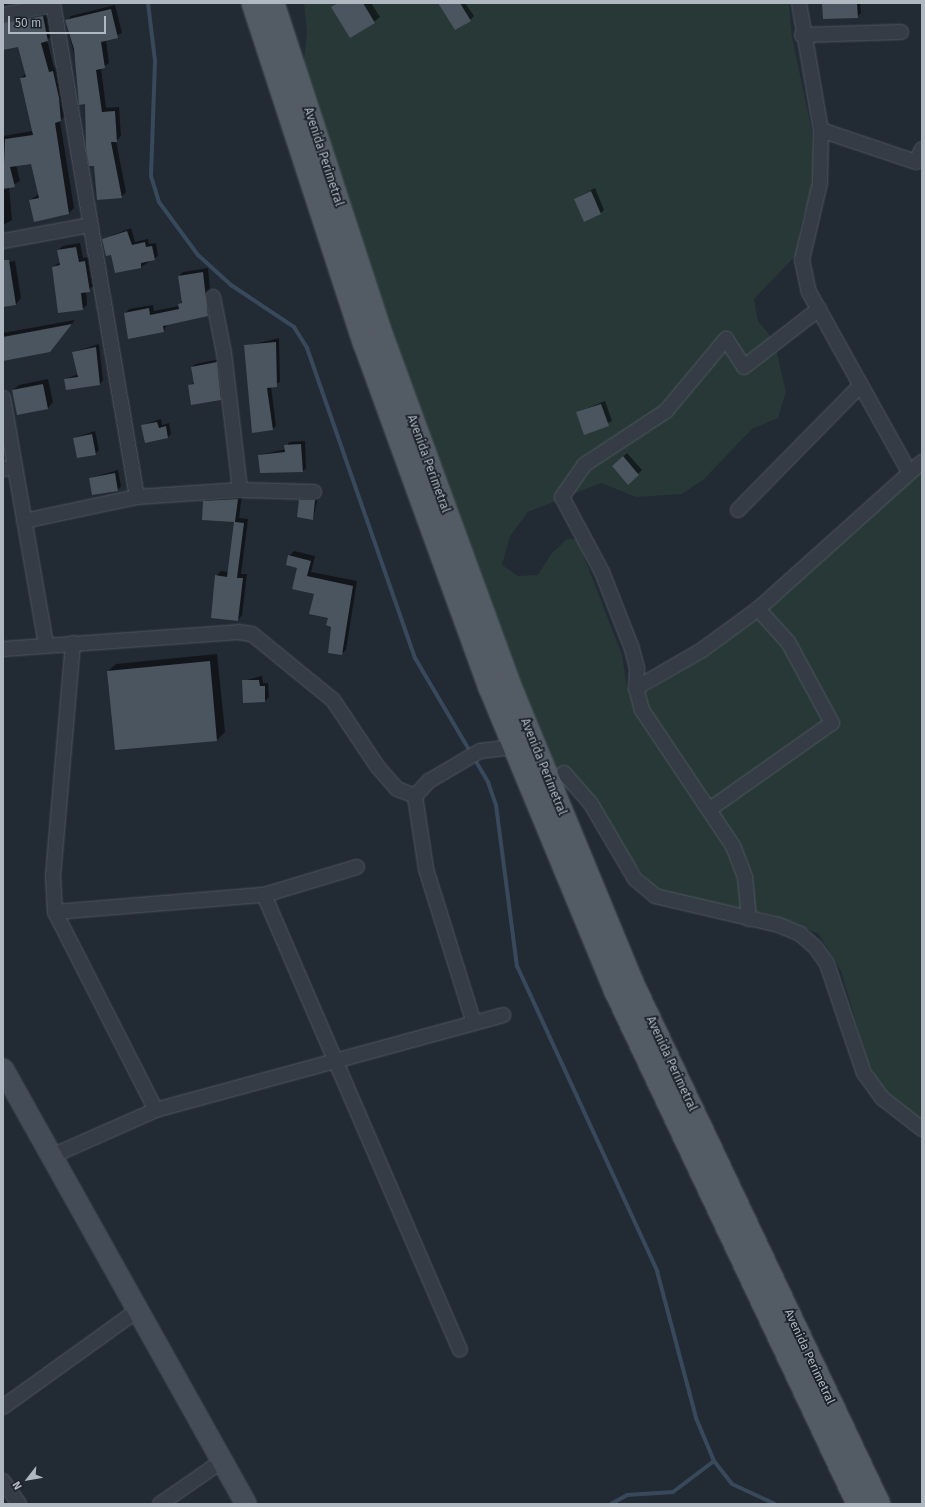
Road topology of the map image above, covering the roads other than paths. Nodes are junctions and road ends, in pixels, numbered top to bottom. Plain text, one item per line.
1 (253, 3) edge
2 (273, 3) edge
3 (799, 3) edge
4 (53, 4) edge
5 (3, 14) edge
6 (901, 32) dead end
7 (802, 35) junction
8 (821, 130) junction
9 (920, 158) edge
10 (90, 225) junction
11 (3, 241) edge
12 (213, 297) dead end
13 (818, 309) junction
14 (861, 385) junction
15 (3, 398) edge
16 (922, 462) edge
17 (9, 468) edge
18 (909, 472) junction
19 (240, 490) junction
20 (314, 492) dead end
21 (137, 498) junction
22 (738, 510) dead end
23 (24, 521) junction
24 (758, 609) junction
25 (74, 643) junction
26 (46, 645) junction
27 (3, 649) edge
28 (636, 688) junction
29 (503, 748) dead end
30 (564, 773) dead end
31 (415, 796) junction
32 (710, 809) junction
33 (357, 867) dead end
34 (264, 894) junction
35 (55, 912) junction
36 (749, 919) junction
37 (503, 1015) dead end
38 (474, 1023) junction
39 (334, 1061) junction
40 (3, 1069) edge
41 (156, 1110) junction
42 (922, 1129) edge
43 (52, 1156) junction
44 (138, 1310) junction
45 (460, 1350) dead end
46 (3, 1407) edge
47 (222, 1461) junction
48 (3, 1481) edge
49 (19, 1504) edge
50 (160, 1504) edge
51 (246, 1504) edge
52 (858, 1504) edge
53 (879, 1504) edge

1 - 52 main road, Avenida Perimetral
2 - 53 main road, Avenida Perimetral
3 - 7 street
4 - 5 street
4 - 10 street
6 - 7 street
7 - 8 street
8 - 9 street
8 - 13 street
10 - 11 street
10 - 21 street
12 - 19 street
13 - 14 street
13 - 28 street
14 - 18 street
14 - 22 street
15 - 17 street
16 - 18 street
17 - 23 street
18 - 24 street
19 - 20 street
19 - 21 street
21 - 23 street
23 - 26 street
24 - 28 street
24 - 32 street
25 - 26 street
25 - 31 street
25 - 35 street
26 - 27 street
28 - 32 street
29 - 31 street
30 - 36 street
31 - 38 street
32 - 36 street
33 - 34 street
34 - 35 street
34 - 39 street
35 - 41 street
36 - 42 street
37 - 38 street
38 - 39 street
39 - 41 street
39 - 45 street
40 - 43 street
41 - 43 street
43 - 44 street
44 - 46 street
44 - 47 street
47 - 50 street
47 - 51 street
48 - 49 street

